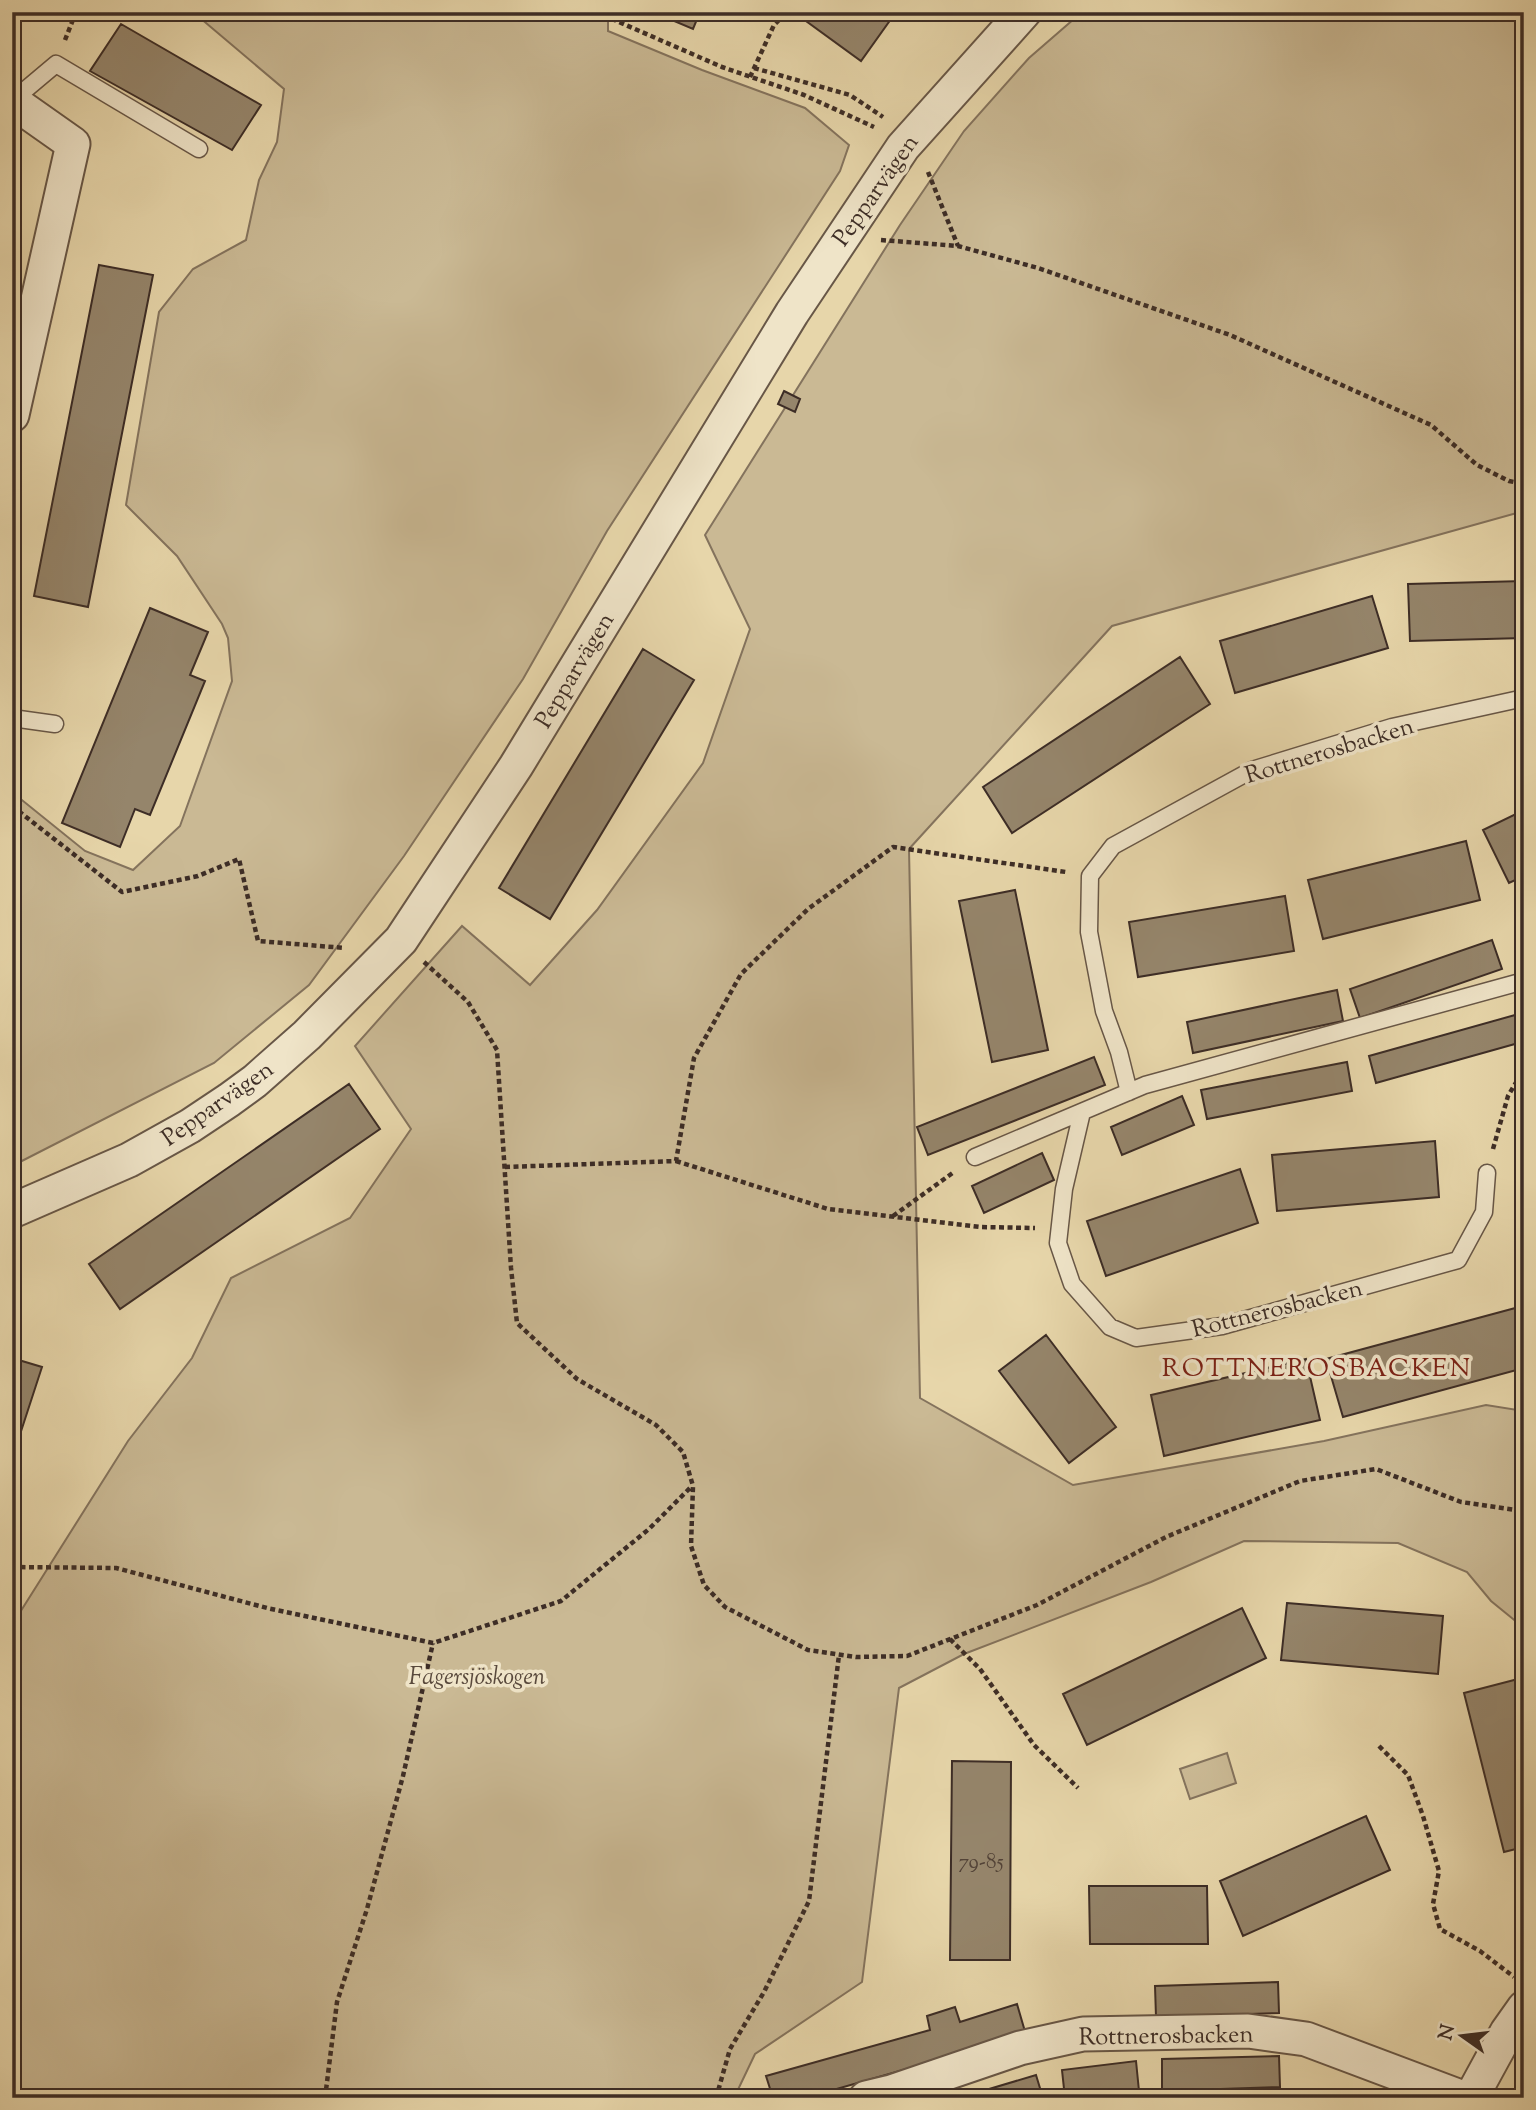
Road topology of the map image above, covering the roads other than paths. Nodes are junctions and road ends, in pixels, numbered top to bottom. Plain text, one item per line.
1 (1024, 12) edge
2 (12, 101) edge
3 (199, 149) dead end
4 (12, 415) edge
5 (1524, 698) edge
6 (12, 718) edge
7 (55, 724) dead end
8 (1524, 981) edge
9 (1129, 1092) junction
10 (1082, 1112) junction
11 (975, 1157) road end
12 (1487, 1173) road end
13 (12, 1211) edge
14 (1524, 2008) edge
15 (866, 2098) edge
16 (1463, 2098) edge
17 (1471, 2098) edge

1 - 13 street, Pepparvägen
2 - 3 lane
2 - 4 street
5 - 9 lane, Rottnerosbacken
6 - 7 lane
8 - 9 lane
9 - 10 lane
10 - 11 lane
10 - 12 lane, Rottnerosbacken
14 - 17 street
15 - 16 street, Rottnerosbacken

